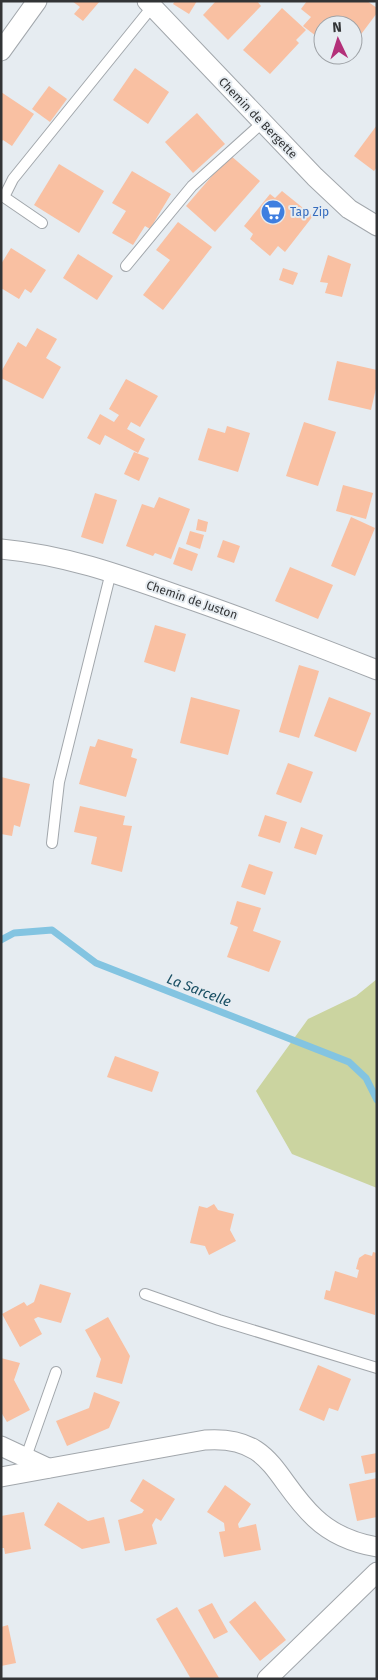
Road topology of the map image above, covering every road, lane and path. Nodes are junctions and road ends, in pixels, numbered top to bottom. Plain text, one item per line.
1 (37, 1) edge
2 (150, 4) edge
3 (1, 51) edge
4 (262, 123) junction
5 (42, 223) dead end
6 (377, 226) edge
7 (126, 266) dead end
8 (1, 549) edge
9 (111, 572) junction
10 (377, 670) edge
11 (52, 843) dead end
12 (145, 1294) dead end
13 (377, 1368) edge
14 (56, 1372) dead end
15 (1, 1446) edge
16 (26, 1457) junction
17 (48, 1468) junction
18 (1, 1477) edge
19 (377, 1547) edge
20 (377, 1572) edge
21 (267, 1679) edge

1 - 3 street
2 - 4 street, Chemin de Bergette
2 - 5 lane
4 - 6 street, Chemin de Bergette
4 - 7 lane
8 - 9 street, Chemin de Juston
9 - 10 street, Chemin de Juston
9 - 11 lane
12 - 13 lane
14 - 16 lane
15 - 16 street
16 - 17 street
17 - 18 street
17 - 19 street
20 - 21 street

